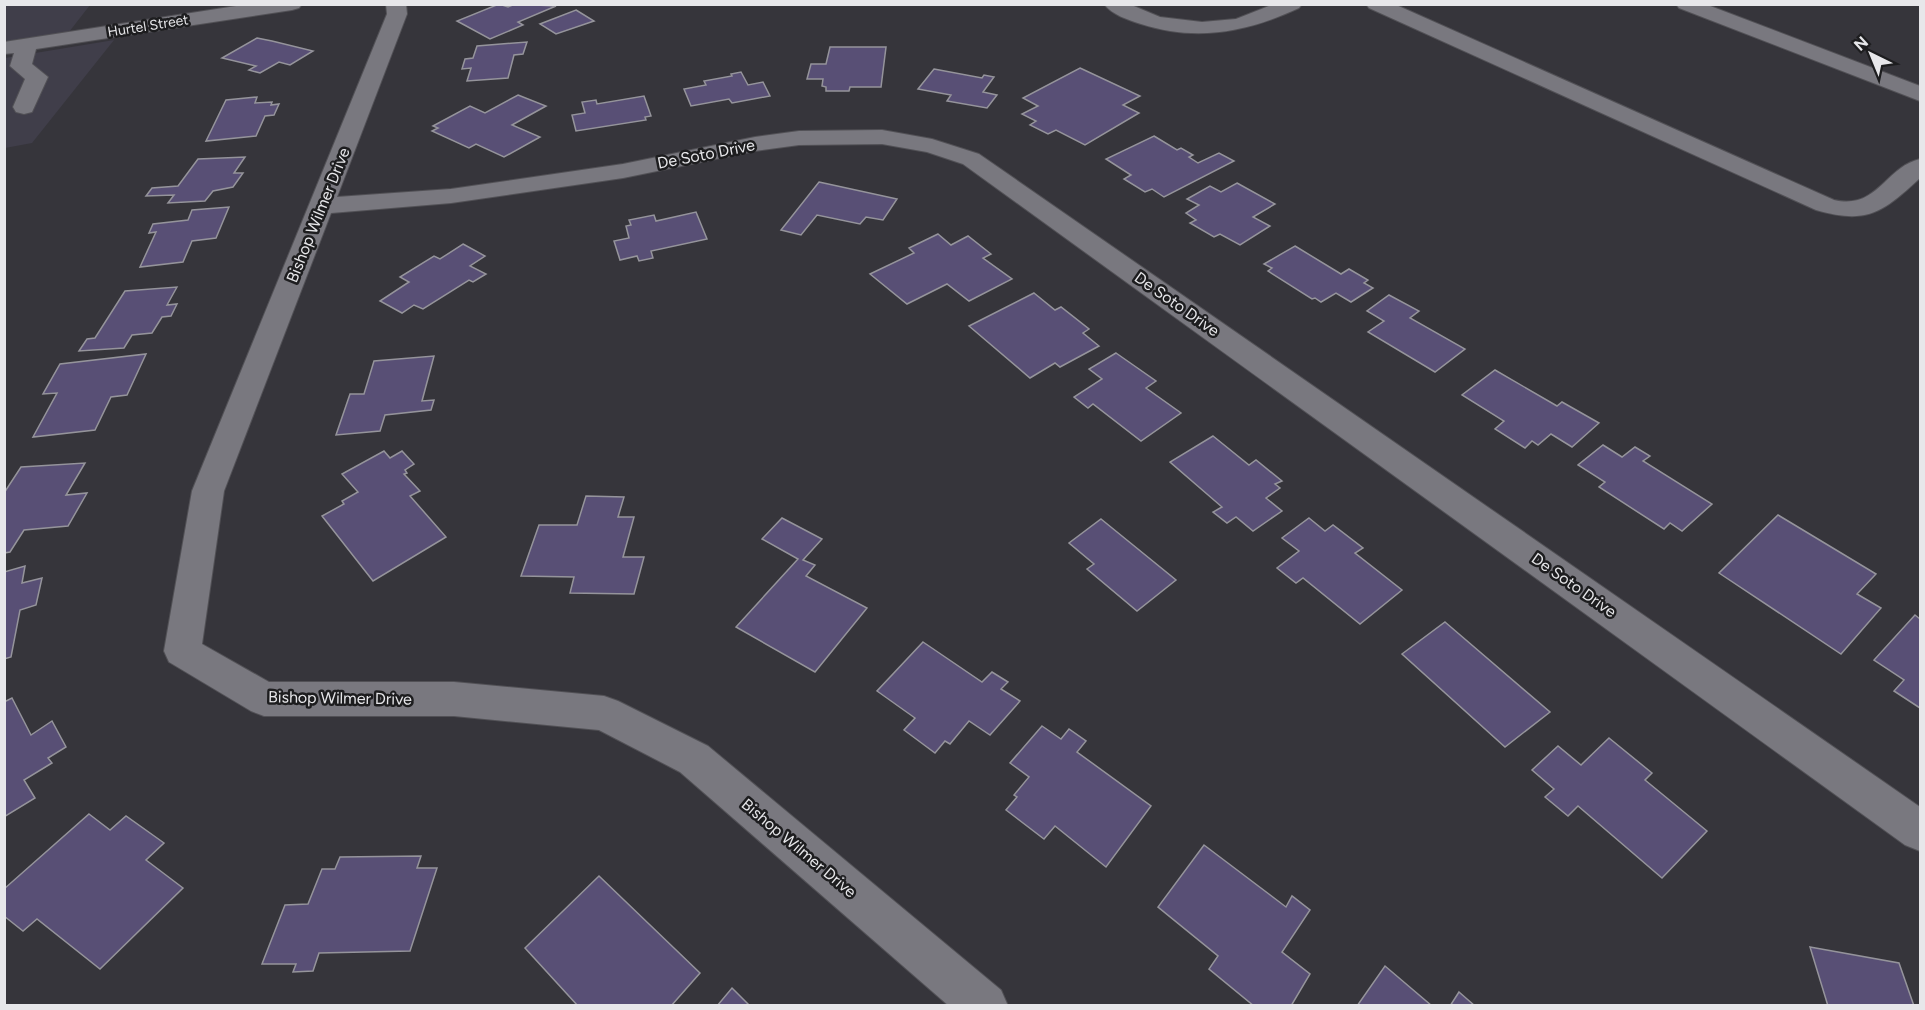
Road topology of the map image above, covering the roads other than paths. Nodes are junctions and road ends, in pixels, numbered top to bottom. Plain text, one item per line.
1 (292, 4) edge
2 (396, 4) edge
3 (1114, 4) edge
4 (1292, 4) edge
5 (1376, 4) edge
6 (1686, 4) edge
7 (27, 45) junction
8 (4, 48) edge
9 (1920, 94) edge
10 (24, 107) dead end
11 (1920, 166) edge
12 (321, 206) junction
13 (1920, 831) edge
14 (985, 1005) edge

1 - 7 street, Hurtel Street
2 - 12 street, Bishop Wilmer Drive
3 - 4 street
5 - 11 street
6 - 9 street
7 - 8 street, Hurtel Street
7 - 10 street
12 - 13 street, De Soto Drive
12 - 14 street, Bishop Wilmer Drive

